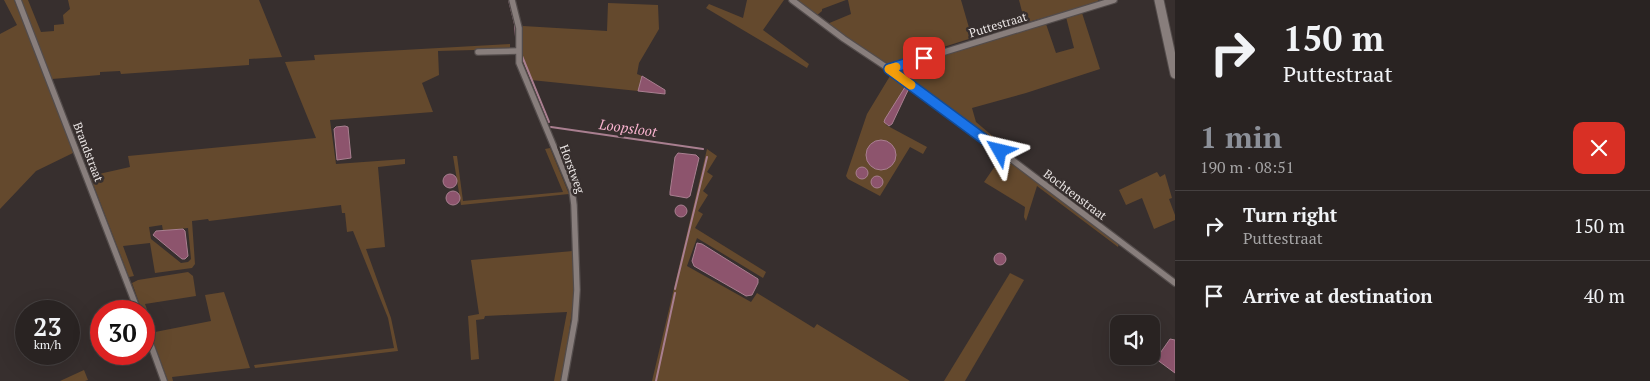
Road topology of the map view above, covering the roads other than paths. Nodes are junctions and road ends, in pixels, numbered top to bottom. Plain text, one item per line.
1 (18, 0) edge
2 (512, 0) edge
3 (792, 0) edge
4 (1114, 0) edge
5 (1159, 0) edge
6 (518, 51) junction
7 (478, 52) dead end
8 (889, 69) junction
9 (1175, 74) edge
10 (1175, 283) edge
11 (134, 300) edge
12 (155, 356) edge
13 (164, 381) edge
14 (564, 381) edge

1 - 11 street, Brandstraat
2 - 6 street, Horstweg
3 - 8 street, Bochtenstraat
4 - 8 street, Puttestraat
5 - 9 street
6 - 7 street
6 - 14 street, Horstweg
8 - 10 street, Bochtenstraat
12 - 13 street

